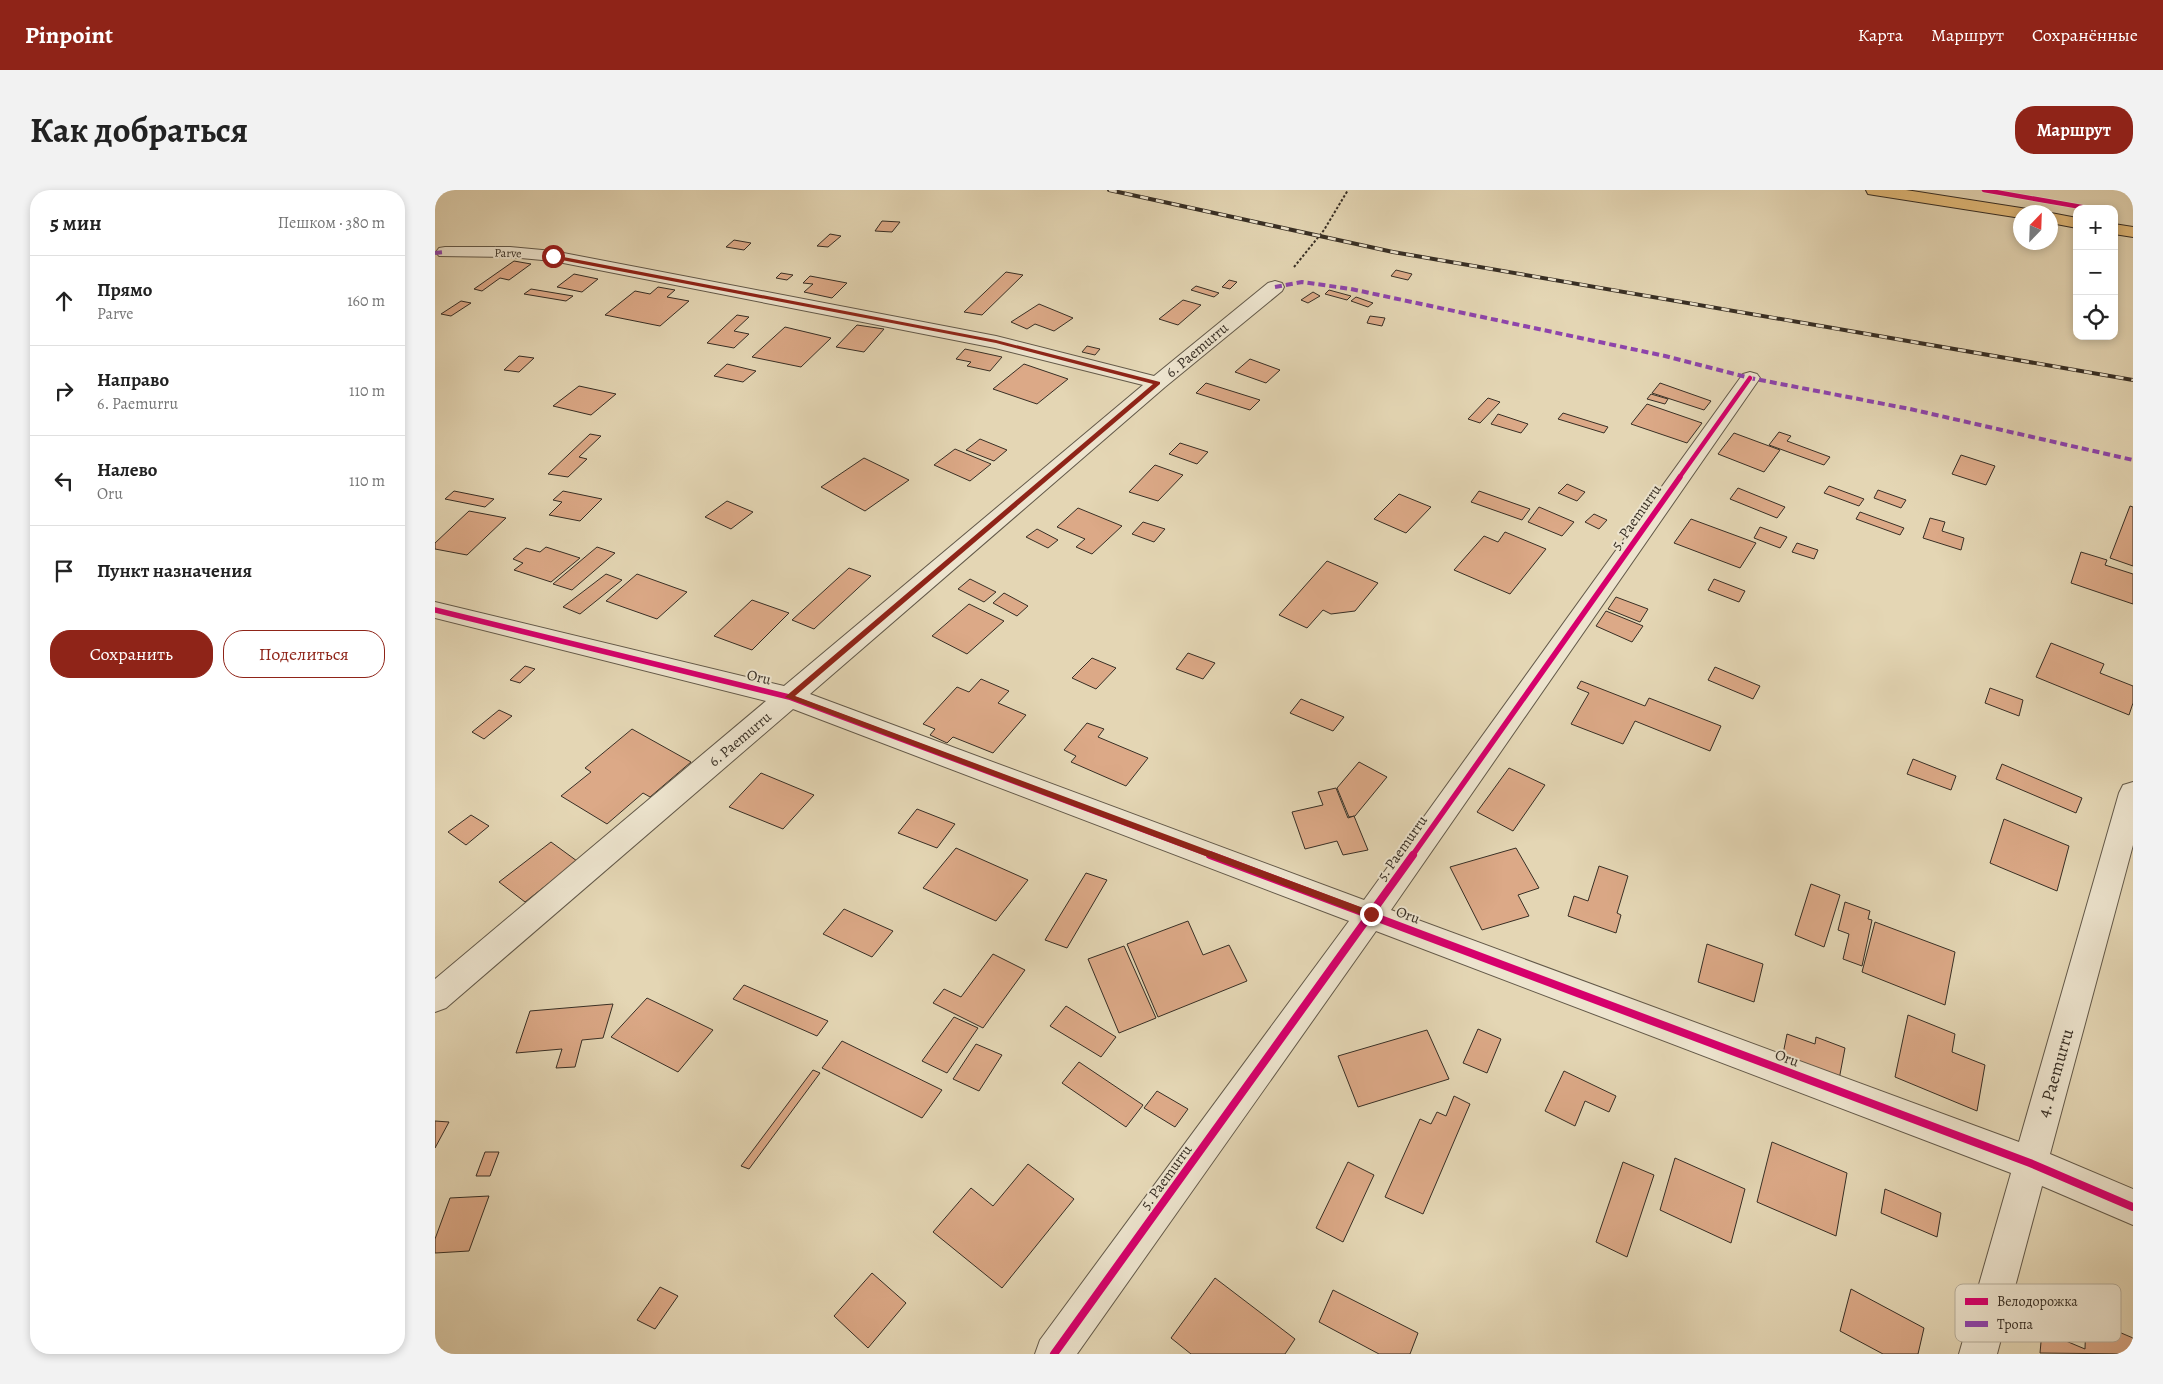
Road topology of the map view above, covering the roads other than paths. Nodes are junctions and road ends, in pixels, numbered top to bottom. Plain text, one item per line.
1 (1874, 190) edge
2 (2013, 212) edge
3 (2058, 219) edge
4 (2073, 222) edge
5 (2118, 230) edge
6 (2133, 232) edge
7 (445, 252) dead end
8 (1275, 286) road end
9 (1750, 378) dead end
10 (1158, 383) junction
11 (435, 610) edge
12 (789, 697) junction
13 (2133, 793) edge
14 (1371, 914) junction
15 (435, 998) edge
16 (2030, 1163) junction
17 (2133, 1207) edge
18 (1997, 1284) edge
19 (1054, 1354) edge

1 - 2 highway
3 - 4 highway
5 - 6 highway
7 - 10 street, Parve
8 - 10 street, 6. Paemurru
9 - 14 street, 5. Paemurru
10 - 12 street, 6. Paemurru
11 - 12 street, Oru
12 - 14 street, Oru
12 - 15 street, 6. Paemurru
13 - 16 street, 4. Paemurru
14 - 16 street, Oru
14 - 19 street, 5. Paemurru
16 - 17 street, Oru
16 - 18 street, 4. Paemurru

